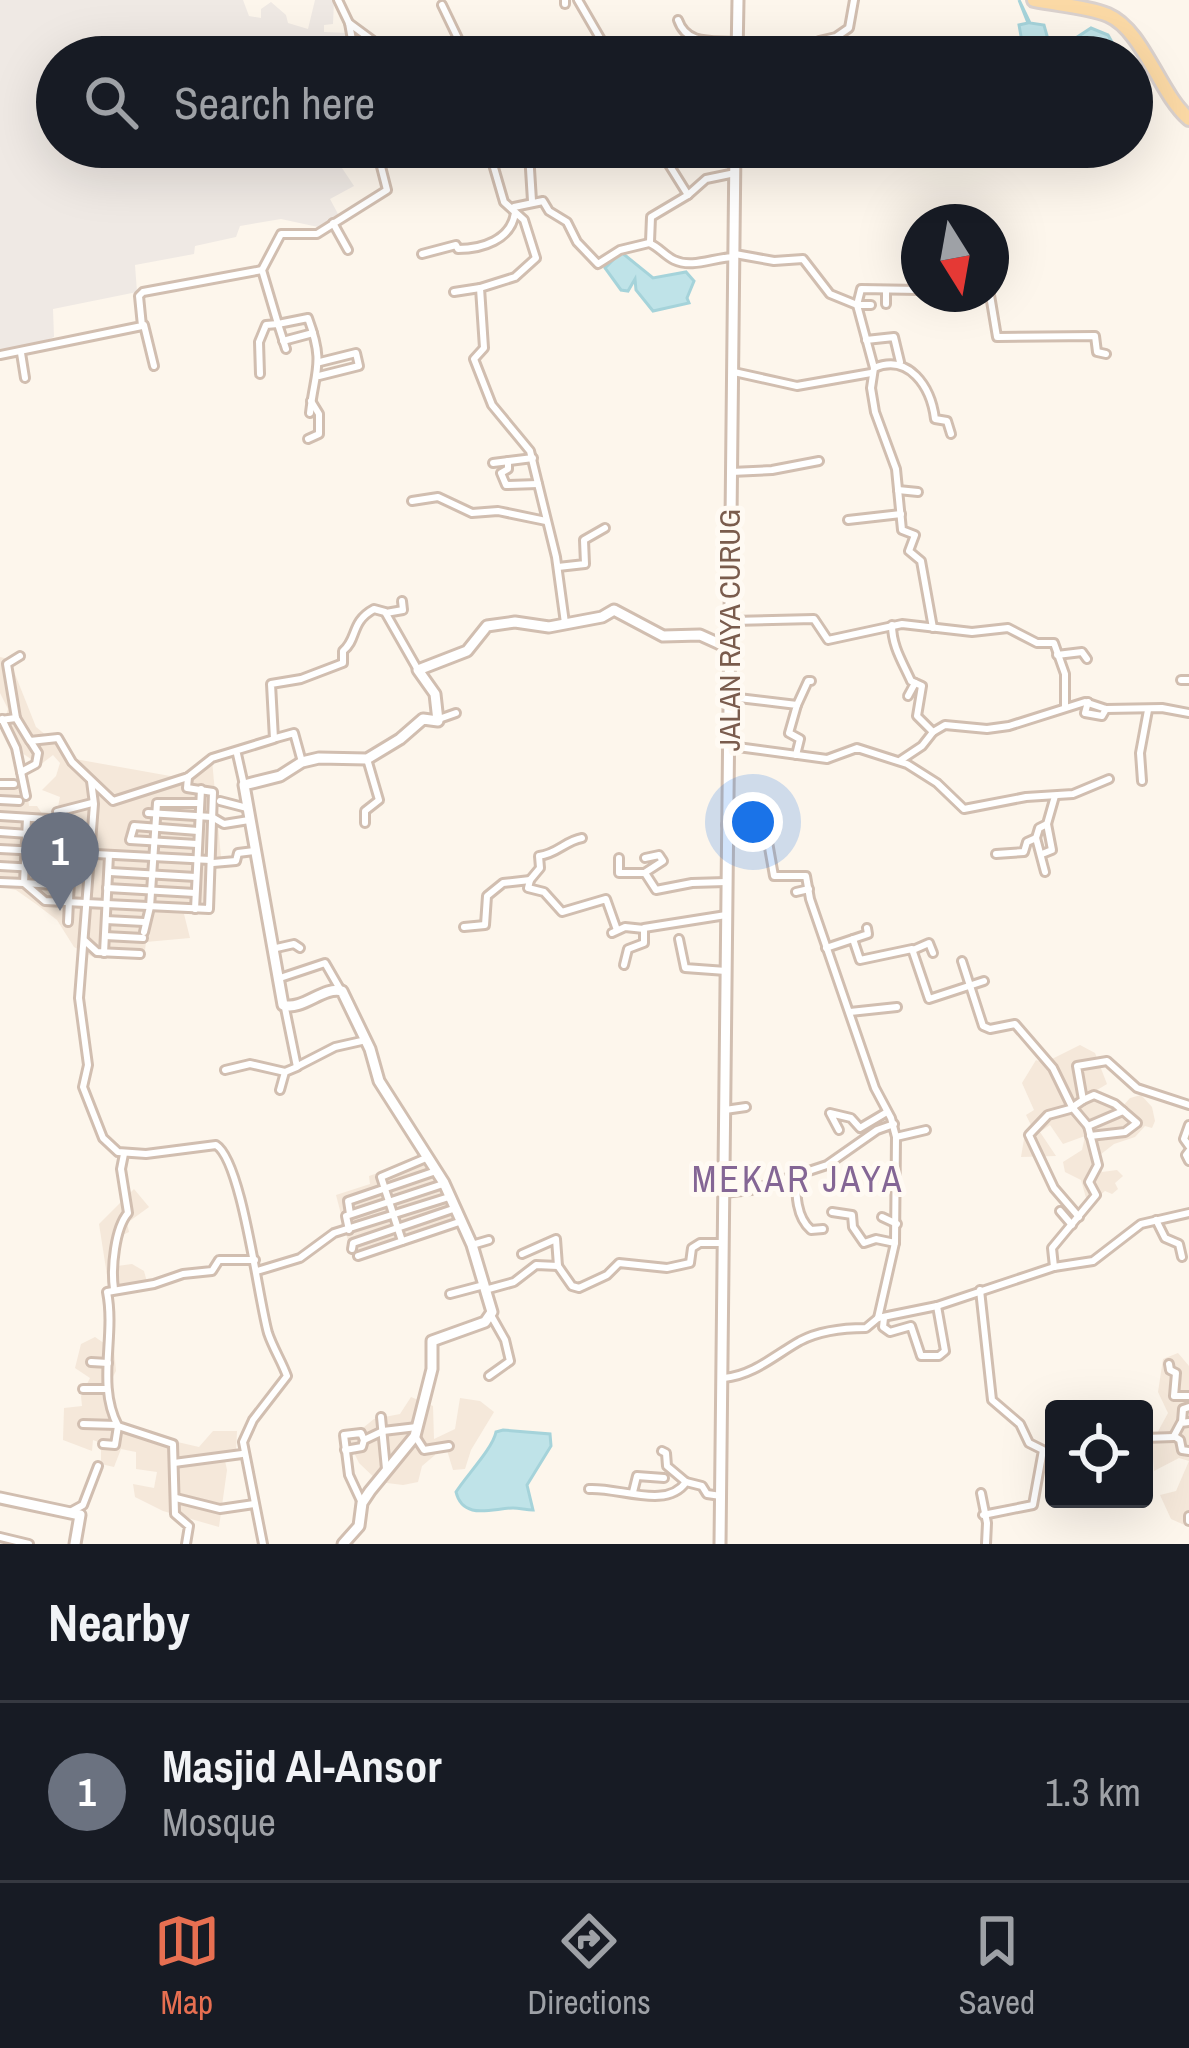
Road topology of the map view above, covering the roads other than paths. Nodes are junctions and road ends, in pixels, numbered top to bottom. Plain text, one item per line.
1 (338, 0) edge
2 (578, 0) edge
3 (738, 0) edge
4 (854, 0) edge
5 (1042, 1) edge
6 (1072, 4) edge
7 (442, 5) dead end
8 (678, 20) dead end
9 (349, 23) junction
10 (351, 36) edge
11 (367, 36) edge
12 (457, 36) edge
13 (599, 36) edge
14 (689, 36) edge
15 (737, 36) edge
16 (836, 36) edge
17 (1129, 36) edge
18 (1153, 73) edge
19 (1189, 119) edge
20 (381, 168) edge
21 (494, 168) edge
22 (530, 168) edge
23 (671, 168) edge
24 (735, 168) edge
25 (735, 173) junction
26 (688, 195) junction
27 (532, 201) junction
28 (514, 208) junction
29 (333, 223) junction
30 (649, 243) junction
31 (348, 250) dead end
32 (422, 254) dead end
33 (735, 256) junction
34 (262, 270) junction
35 (480, 288) junction
36 (886, 290) junction
37 (901, 290) edge
38 (454, 292) dead end
39 (886, 304) dead end
40 (857, 305) junction
41 (871, 305) dead end
42 (993, 312) edge
43 (278, 324) junction
44 (144, 325) junction
45 (313, 333) junction
46 (866, 340) junction
47 (21, 353) junction
48 (1106, 354) dead end
49 (0, 355) edge
50 (320, 362) junction
51 (900, 362) junction
52 (154, 366) dead end
53 (873, 370) junction
54 (734, 372) junction
55 (260, 374) dead end
56 (317, 377) junction
57 (25, 378) dead end
58 (311, 401) junction
59 (310, 413) dead end
60 (951, 434) dead end
61 (308, 439) dead end
62 (533, 458) junction
63 (508, 461) junction
64 (819, 461) dead end
65 (494, 463) dead end
66 (731, 472) junction
67 (538, 484) junction
68 (897, 490) junction
69 (918, 492) dead end
70 (412, 501) dead end
71 (901, 514) junction
72 (848, 520) dead end
73 (546, 521) junction
74 (605, 528) dead end
75 (558, 567) junction
76 (402, 601) dead end
77 (386, 613) junction
78 (732, 621) junction
79 (565, 623) junction
80 (892, 625) junction
81 (933, 628) junction
82 (731, 649) junction
83 (1057, 655) junction
84 (20, 656) dead end
85 (1087, 659) dead end
86 (418, 670) junction
87 (10, 678) junction
88 (0, 679) edge
89 (812, 681) dead end
90 (915, 682) junction
91 (908, 696) dead end
92 (730, 697) junction
93 (797, 705) junction
94 (1065, 706) junction
95 (1148, 710) junction
96 (455, 713) dead end
97 (1189, 713) edge
98 (16, 718) junction
99 (439, 719) junction
100 (1, 720) edge
101 (933, 731) junction
102 (274, 739) junction
103 (31, 742) junction
104 (730, 746) junction
105 (237, 753) junction
106 (796, 755) junction
107 (367, 759) junction
108 (901, 760) junction
109 (302, 762) junction
110 (21, 772) junction
111 (188, 777) junction
112 (1109, 779) dead end
113 (92, 781) junction
114 (1142, 782) dead end
115 (0, 784) edge
116 (14, 784) dead end
117 (244, 785) junction
118 (201, 789) junction
119 (1055, 796) junction
120 (0, 800) edge
121 (112, 801) junction
122 (220, 801) dead end
123 (93, 803) junction
124 (200, 803) junction
125 (57, 812) dead end
126 (152, 814) junction
127 (248, 814) junction
128 (0, 816) edge
129 (199, 817) junction
130 (212, 817) junction
131 (28, 818) junction
132 (48, 819) dead end
133 (365, 823) dead end
134 (1047, 824) junction
135 (749, 825) junction
136 (155, 827) junction
137 (198, 831) junction
138 (0, 832) edge
139 (730, 833) junction
140 (26, 834) junction
141 (582, 838) dead end
142 (752, 838) dead end
143 (1036, 838) junction
144 (155, 842) junction
145 (197, 844) junction
146 (0, 849) edge
147 (25, 851) junction
148 (254, 851) junction
149 (72, 854) junction
150 (91, 854) junction
151 (996, 854) dead end
152 (1042, 854) junction
153 (109, 855) junction
154 (154, 856) junction
155 (645, 858) dead end
156 (620, 859) dead end
157 (196, 860) junction
158 (211, 861) junction
159 (0, 866) edge
160 (24, 867) junction
161 (71, 870) junction
162 (108, 872) junction
163 (1045, 872) dead end
164 (644, 873) junction
165 (152, 874) junction
166 (196, 877) junction
167 (530, 880) junction
168 (0, 882) edge
169 (727, 882) junction
170 (24, 883) junction
171 (70, 886) junction
172 (107, 888) junction
173 (809, 889) junction
174 (151, 890) junction
175 (796, 892) dead end
176 (195, 893) junction
177 (68, 902) junction
178 (88, 903) junction
179 (106, 904) junction
180 (150, 907) junction
181 (195, 909) junction
182 (726, 915) junction
183 (106, 920) junction
184 (68, 922) dead end
185 (144, 922) junction
186 (464, 927) dead end
187 (644, 928) junction
188 (868, 928) dead end
189 (105, 936) junction
190 (679, 939) dead end
191 (853, 939) junction
192 (85, 941) junction
193 (300, 948) dead end
194 (826, 948) junction
195 (272, 949) junction
196 (913, 950) junction
197 (104, 953) junction
198 (933, 953) dead end
199 (140, 954) dead end
200 (962, 961) dead end
201 (624, 965) dead end
202 (726, 971) junction
203 (280, 978) junction
204 (984, 981) dead end
205 (970, 986) junction
206 (340, 989) junction
207 (974, 999) junction
208 (964, 1002) dead end
209 (897, 1006) dead end
210 (285, 1008) junction
211 (850, 1012) junction
212 (366, 1040) junction
213 (297, 1066) junction
214 (225, 1070) dead end
215 (285, 1072) junction
216 (280, 1090) dead end
217 (1083, 1100) junction
218 (1189, 1105) edge
219 (746, 1107) dead end
220 (1073, 1108) junction
221 (724, 1110) junction
222 (1123, 1111) junction
223 (886, 1112) junction
224 (894, 1124) junction
225 (1189, 1125) edge
226 (1088, 1126) junction
227 (860, 1128) junction
228 (839, 1130) dead end
229 (926, 1130) dead end
230 (1090, 1136) junction
231 (896, 1137) junction
232 (865, 1139) junction
233 (1189, 1149) edge
234 (125, 1154) junction
235 (426, 1158) junction
236 (1189, 1161) edge
237 (436, 1171) junction
238 (796, 1176) junction
239 (444, 1183) junction
240 (384, 1188) junction
241 (724, 1193) junction
242 (449, 1196) junction
243 (389, 1202) junction
244 (453, 1209) junction
245 (1060, 1211) dead end
246 (832, 1212) dead end
247 (1189, 1213) edge
248 (350, 1214) junction
249 (393, 1215) junction
250 (882, 1217) dead end
251 (1080, 1217) junction
252 (1156, 1220) junction
253 (459, 1222) junction
254 (897, 1224) junction
255 (1072, 1225) junction
256 (398, 1228) junction
257 (823, 1229) dead end
258 (349, 1230) junction
259 (489, 1240) dead end
260 (402, 1241) junction
261 (722, 1243) junction
262 (895, 1243) junction
263 (472, 1245) junction
264 (522, 1254) dead end
265 (1182, 1257) dead end
266 (255, 1260) junction
267 (558, 1266) junction
268 (1054, 1267) junction
269 (257, 1270) junction
270 (484, 1287) junction
271 (114, 1288) junction
272 (980, 1290) junction
273 (450, 1294) dead end
274 (937, 1306) junction
275 (492, 1317) junction
276 (881, 1318) junction
277 (91, 1362) dead end
278 (108, 1363) junction
279 (1169, 1364) dead end
280 (488, 1376) dead end
281 (720, 1378) junction
282 (1164, 1386) dead end
283 (83, 1389) dead end
284 (107, 1389) junction
285 (1175, 1389) junction
286 (1189, 1396) edge
287 (1189, 1407) edge
288 (381, 1417) dead end
289 (1186, 1422) edge
290 (83, 1424) dead end
291 (117, 1425) junction
292 (383, 1431) junction
293 (416, 1432) junction
294 (1174, 1437) junction
295 (1153, 1438) edge
296 (364, 1441) junction
297 (104, 1444) dead end
298 (449, 1446) dead end
299 (345, 1450) junction
300 (662, 1451) dead end
301 (1189, 1451) edge
302 (243, 1454) junction
303 (174, 1463) junction
304 (98, 1466) dead end
305 (386, 1472) junction
306 (664, 1478) dead end
307 (686, 1482) junction
308 (589, 1489) dead end
309 (633, 1492) junction
310 (980, 1492) dead end
311 (722, 1496) junction
312 (0, 1498) edge
313 (176, 1498) junction
314 (362, 1503) junction
315 (254, 1504) junction
316 (78, 1510) junction
317 (983, 1515) junction
318 (0, 1537) edge
319 (29, 1544) edge
320 (75, 1544) edge
321 (186, 1544) edge
322 (263, 1544) edge
323 (343, 1544) edge
324 (720, 1544) edge
325 (986, 1544) edge

1 - 9 street
2 - 13 street
3 - 15 street
4 - 16 street
5 - 6 main road
6 - 17 main road
7 - 12 street
8 - 14 street
9 - 10 street
9 - 11 street
18 - 19 main road
20 - 29 street
21 - 28 street
22 - 27 street
23 - 26 street
24 - 25 street, JALAN RAYA CURUG
25 - 26 street
25 - 33 street, JALAN RAYA CURUG
26 - 30 street
27 - 28 street
27 - 30 street
28 - 32 street
28 - 35 street
29 - 31 street
29 - 34 street
30 - 33 street
33 - 40 street
33 - 54 street, JALAN RAYA CURUG
34 - 43 street
34 - 44 street
35 - 38 street
35 - 62 street
36 - 37 street
36 - 39 street
36 - 40 street
40 - 41 street
40 - 46 street
42 - 48 street
43 - 45 street
43 - 45 street
43 - 55 street
44 - 47 street
44 - 52 street
45 - 50 street
46 - 51 street
46 - 53 street
47 - 49 street
47 - 57 street
50 - 56 street
50 - 56 street
51 - 53 street
51 - 60 street
53 - 54 street
53 - 68 street
54 - 66 street, JALAN RAYA CURUG
56 - 58 street
58 - 59 street
58 - 61 street
62 - 63 street
62 - 67 street
63 - 65 street
63 - 67 street
64 - 66 street
66 - 78 street, JALAN RAYA CURUG
67 - 73 street
68 - 69 street
68 - 71 street
70 - 73 street
71 - 72 street
71 - 81 street
73 - 75 street
74 - 75 street
75 - 79 street
76 - 77 street
77 - 86 street
77 - 102 street
78 - 80 street
78 - 82 street, JALAN RAYA CURUG
79 - 82 street
79 - 86 street
80 - 81 street
80 - 90 street
81 - 83 street
82 - 92 street, JALAN RAYA CURUG
83 - 85 street
83 - 94 street
84 - 87 street
86 - 99 street
87 - 88 street
87 - 98 street
89 - 93 street
90 - 91 street
90 - 101 street
92 - 93 street
92 - 104 street, JALAN RAYA CURUG
93 - 106 street
94 - 95 street
94 - 101 street
95 - 97 street
95 - 114 street
96 - 99 street
98 - 100 street
98 - 103 street
99 - 107 street
100 - 110 street
101 - 108 street
102 - 105 street
102 - 109 street
103 - 110 street
103 - 113 street
104 - 106 street
104 - 139 street, JALAN RAYA CURUG
105 - 111 street
105 - 117 street
106 - 108 street
107 - 109 street
107 - 133 street
108 - 119 street
109 - 117 street
110 - 120 street
111 - 118 street
111 - 121 street
112 - 119 street
113 - 121 street
113 - 123 street
115 - 116 street
117 - 127 street
118 - 124 street
118 - 130 street
119 - 134 street
121 - 123 street
122 - 127 street
123 - 125 street
123 - 150 street
124 - 126 street
124 - 129 street
126 - 129 street
126 - 136 street
127 - 130 street
127 - 148 street
128 - 131 street
129 - 130 street
129 - 137 street
130 - 158 street
131 - 132 street
131 - 140 street
134 - 143 street
134 - 152 street
135 - 139 street
135 - 142 street
135 - 173 street
136 - 137 street
136 - 144 street
136 - 144 street
137 - 145 street
138 - 140 street
139 - 169 street, JALAN RAYA CURUG
140 - 147 street
140 - 149 street
141 - 167 street
143 - 151 street
143 - 152 street
144 - 145 street
144 - 154 street
145 - 157 street
146 - 147 street
147 - 149 street
147 - 160 street
148 - 158 street
148 - 195 street
149 - 150 street
149 - 161 street
150 - 153 street
150 - 178 street
152 - 163 street
153 - 154 street
153 - 162 street
154 - 157 street
154 - 165 street
155 - 164 street
156 - 164 street
157 - 158 street
157 - 166 street
158 - 181 street
159 - 160 street
160 - 161 street
160 - 170 street
161 - 171 street
162 - 165 street
162 - 172 street
164 - 169 street
165 - 166 street
165 - 174 street
166 - 176 street
167 - 186 street
167 - 187 street
168 - 170 street
169 - 182 street, JALAN RAYA CURUG
170 - 171 street
170 - 177 street
171 - 177 street
172 - 174 street
172 - 179 street
173 - 175 street
173 - 194 street
174 - 176 street
174 - 180 street
176 - 181 street
177 - 178 street
177 - 184 street
178 - 179 street
178 - 192 street
179 - 180 street
179 - 183 street
180 - 181 street
180 - 185 street
182 - 187 street
182 - 202 street, JALAN RAYA CURUG
183 - 185 street
183 - 189 street
185 - 189 street
187 - 201 street
188 - 191 street
189 - 197 street
190 - 202 street
191 - 194 street
191 - 196 street
192 - 197 street
192 - 234 street
193 - 195 street
194 - 211 street
195 - 203 street
196 - 198 street
196 - 205 street
197 - 199 street
200 - 205 street
202 - 221 street, JALAN RAYA CURUG
203 - 206 street
203 - 210 street
204 - 205 street
205 - 207 street
206 - 210 street
206 - 212 street
207 - 208 street
207 - 220 street
209 - 211 street
210 - 213 street
211 - 223 street
212 - 213 street
212 - 235 street
213 - 215 street
214 - 215 street
215 - 216 street
217 - 218 street
217 - 220 street
217 - 222 street
219 - 221 street
220 - 226 street
220 - 251 street
221 - 241 street, JALAN RAYA CURUG
222 - 226 street
222 - 230 street
223 - 224 street
223 - 227 street
224 - 231 street
224 - 232 street
225 - 233 street
226 - 230 street
227 - 228 street
227 - 232 street
229 - 231 street
230 - 251 street
231 - 254 street
232 - 238 street
233 - 236 street
234 - 266 street
234 - 271 street
235 - 237 street
235 - 240 street
237 - 239 street
237 - 240 street
238 - 241 street
238 - 257 street
239 - 242 street
239 - 243 street
240 - 243 street
240 - 248 street
241 - 261 street, JALAN RAYA CURUG
242 - 244 street
242 - 249 street
243 - 248 street
243 - 249 street
244 - 253 street
244 - 256 street
245 - 255 street
246 - 262 street
247 - 252 street
248 - 258 street
249 - 256 street
249 - 258 street
250 - 254 street
251 - 255 street
252 - 265 street
252 - 268 street
253 - 260 street
253 - 263 street
254 - 262 street
255 - 268 street
256 - 260 street
256 - 260 street
258 - 269 street
259 - 263 street
261 - 267 street
261 - 281 street, JALAN RAYA CURUG
262 - 276 street
263 - 270 street
264 - 267 street
266 - 269 street
266 - 271 street
267 - 270 street
268 - 272 street
269 - 302 street
270 - 273 street
270 - 275 street
271 - 278 street
272 - 274 street
272 - 317 street
274 - 276 street
274 - 276 street
275 - 280 street
275 - 293 street
276 - 281 street
277 - 278 street
278 - 284 street
279 - 285 street
281 - 311 street, JALAN RAYA CURUG
282 - 285 street
283 - 284 street
284 - 291 street
285 - 286 street
287 - 289 street
288 - 292 street
289 - 294 street
290 - 291 street
291 - 297 street
291 - 303 street
292 - 293 street
292 - 296 street
292 - 305 street
293 - 298 street
293 - 305 street
294 - 295 street
294 - 301 street
296 - 299 street
296 - 299 street
299 - 314 street
300 - 307 street
302 - 303 street
302 - 315 street
303 - 313 street
304 - 316 street
305 - 314 street
306 - 309 street
307 - 309 street
307 - 311 street
308 - 309 street
310 - 317 street
311 - 324 street, JALAN RAYA CURUG
312 - 316 street
313 - 315 street
313 - 321 street
314 - 323 street
315 - 322 street
316 - 320 street
317 - 325 street
318 - 319 street

